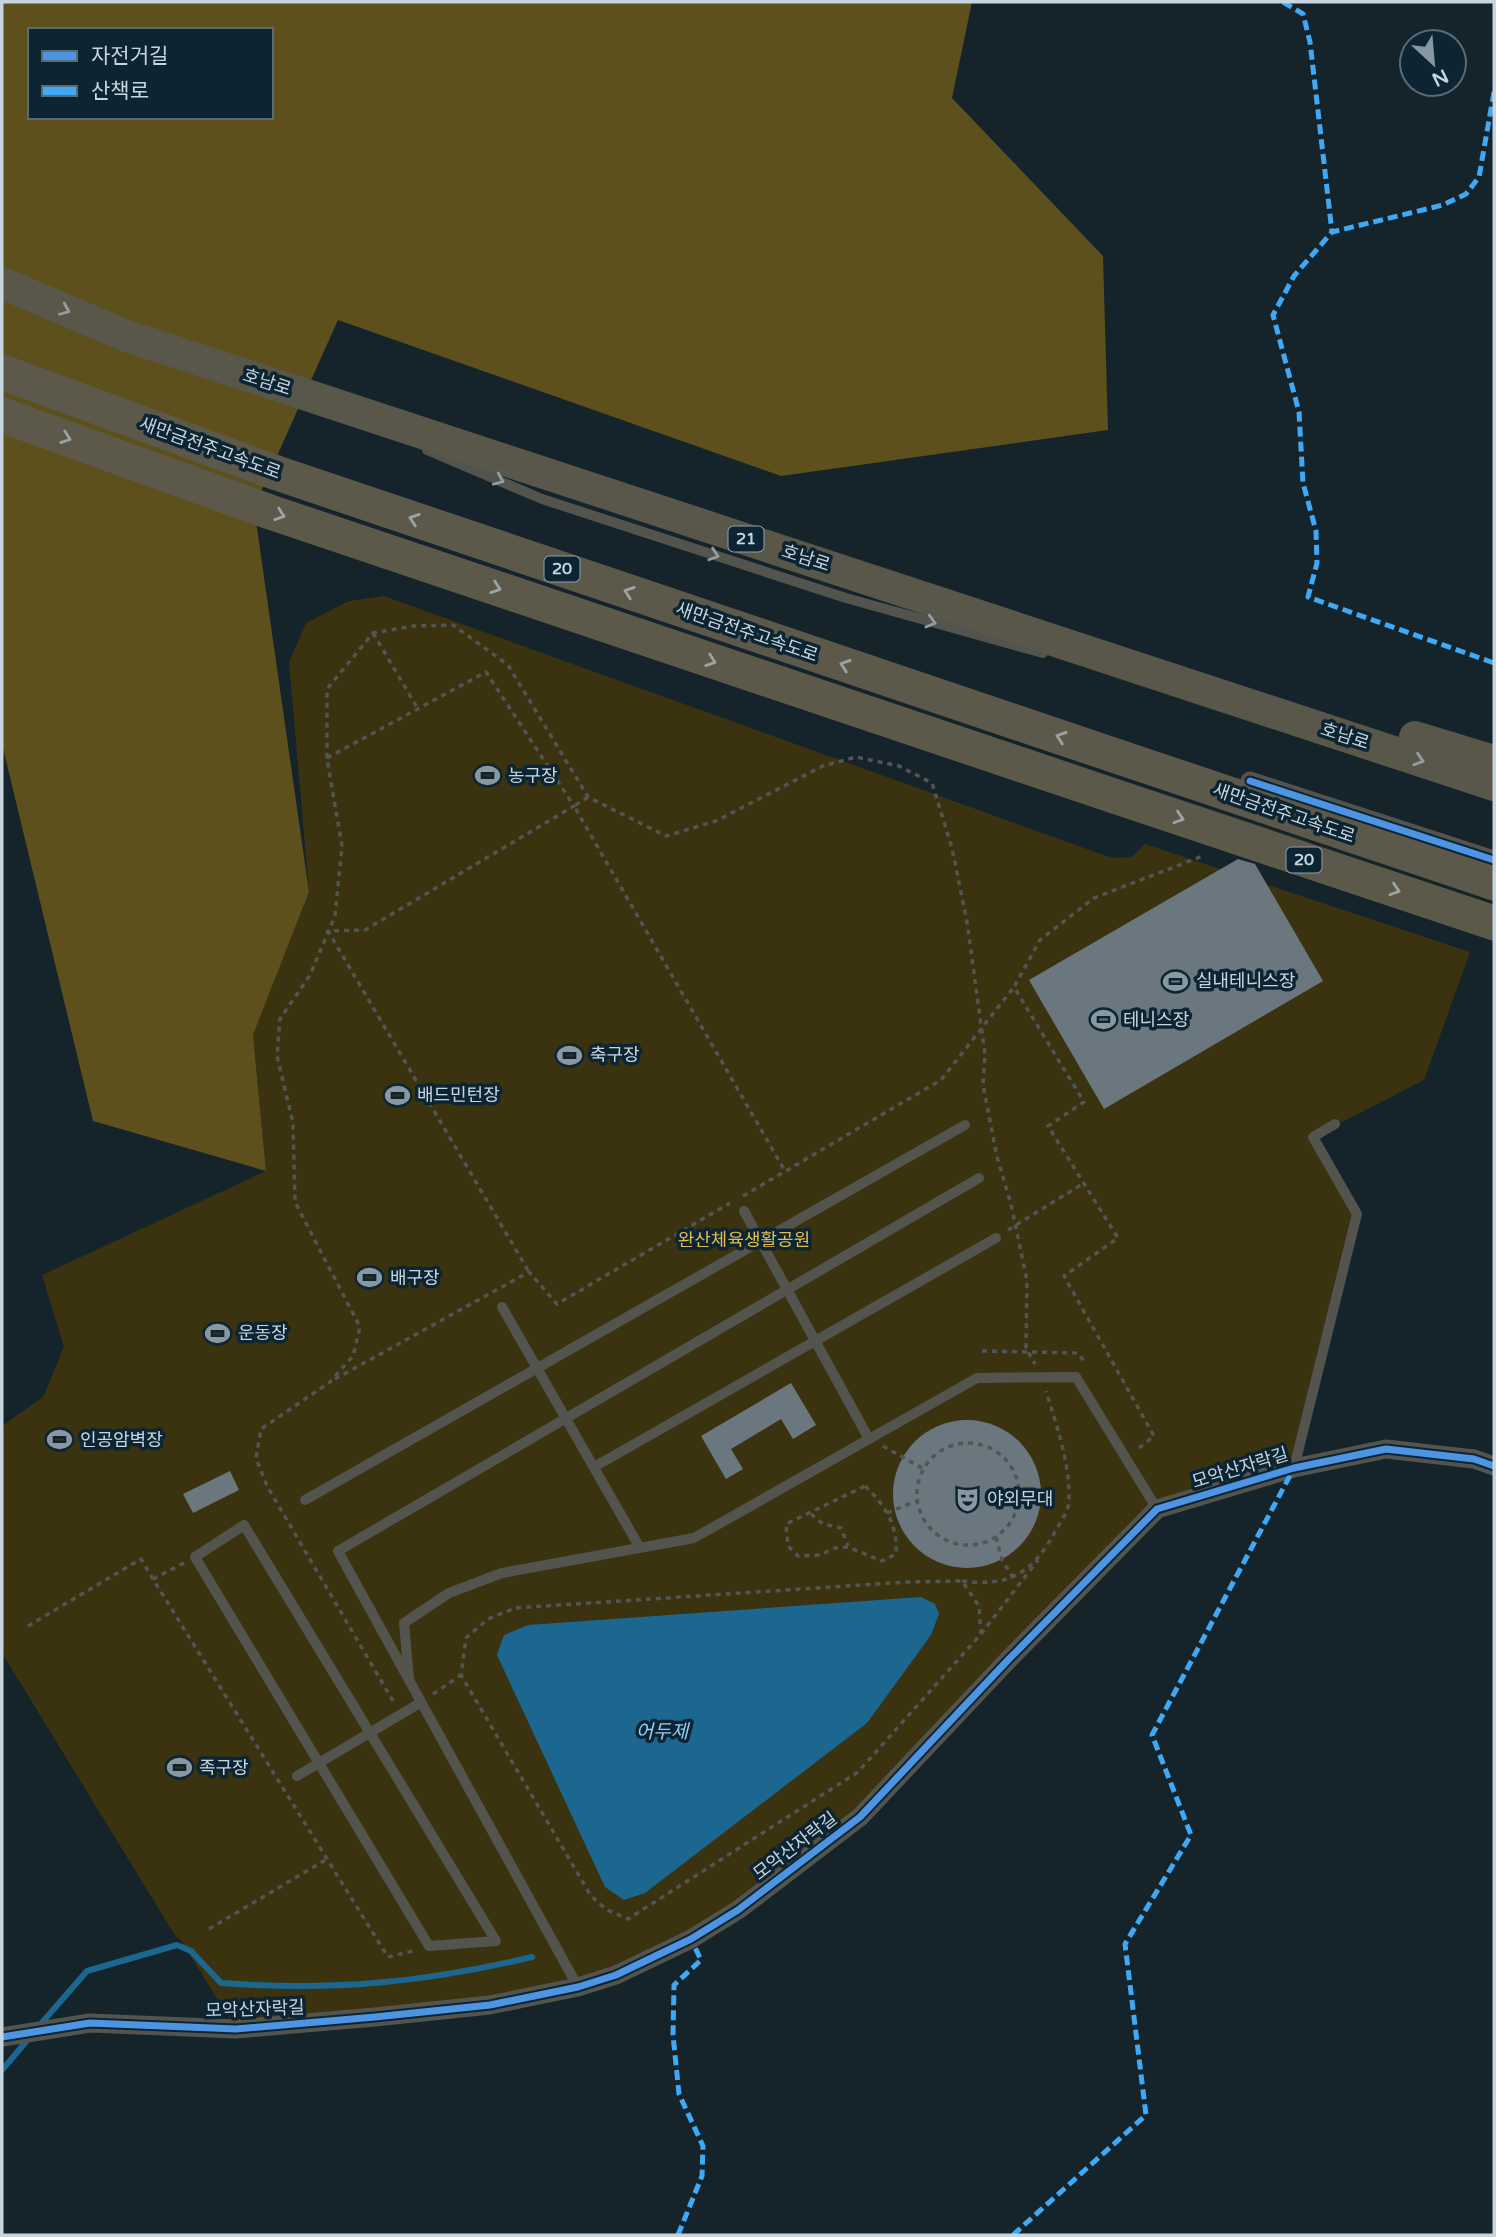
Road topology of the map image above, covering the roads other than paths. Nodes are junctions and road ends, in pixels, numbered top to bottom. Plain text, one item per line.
1 (2, 261) edge
2 (2, 283) edge
3 (2, 372) edge
4 (255, 378) junction
5 (2, 415) edge
6 (393, 436) dead end
7 (418, 446) dead end
8 (1057, 657) dead end
9 (1110, 672) dead end
10 (1375, 746) junction
11 (1494, 761) edge
12 (1250, 781) dead end
13 (1494, 785) edge
14 (1494, 860) edge
15 (1494, 883) edge
16 (1494, 923) edge
17 (1335, 1124) dead end
18 (965, 1125) dead end
19 (978, 1178) dead end
20 (744, 1211) dead end
21 (996, 1238) road end
22 (761, 1241) junction
23 (787, 1290) junction
24 (502, 1307) dead end
25 (815, 1341) junction
26 (537, 1368) junction
27 (566, 1419) junction
28 (869, 1439) junction
29 (1494, 1465) edge
30 (594, 1467) junction
31 (1294, 1468) junction
32 (305, 1500) dead end
33 (1157, 1509) junction
34 (640, 1548) junction
35 (410, 1684) junction
36 (420, 1703) junction
37 (370, 1733) junction
38 (319, 1764) junction
39 (298, 1776) dead end
40 (578, 1987) junction
41 (5, 2036) edge

1 - 11 highway, 호남로 / 21
2 -> 4 highway, 호남로 / 21
15 -> 3 highway, 새만금전주고속도로 / 20, bridge
4 - 6 lane
4 - 10 highway, 호남로 / 21
5 -> 16 highway, 20, bridge
7 -> 8 lane
9 - 10 lane
10 -> 13 highway, 호남로 / 21
12 - 14 street
17 - 31 lane
18 - 22 lane
19 - 23 lane
20 - 22 lane
21 - 25 lane
22 - 23 lane
22 - 26 lane
23 - 25 lane
23 - 27 lane
24 - 26 lane
25 - 28 lane
25 - 30 lane
26 - 27 lane
26 - 32 lane
27 - 30 lane
27 - 35 lane
28 - 33 lane
28 - 34 lane
29 - 31 street, 모악산자락길
30 - 34 lane
31 - 33 street, 모악산자락길
33 - 40 street, 모악산자락길
34 - 35 lane
35 - 36 lane
36 - 37 lane
36 - 40 lane
37 - 38 lane
37 - 38 lane
37 - 38 lane
38 - 39 lane
40 - 41 street, 모악산자락길

